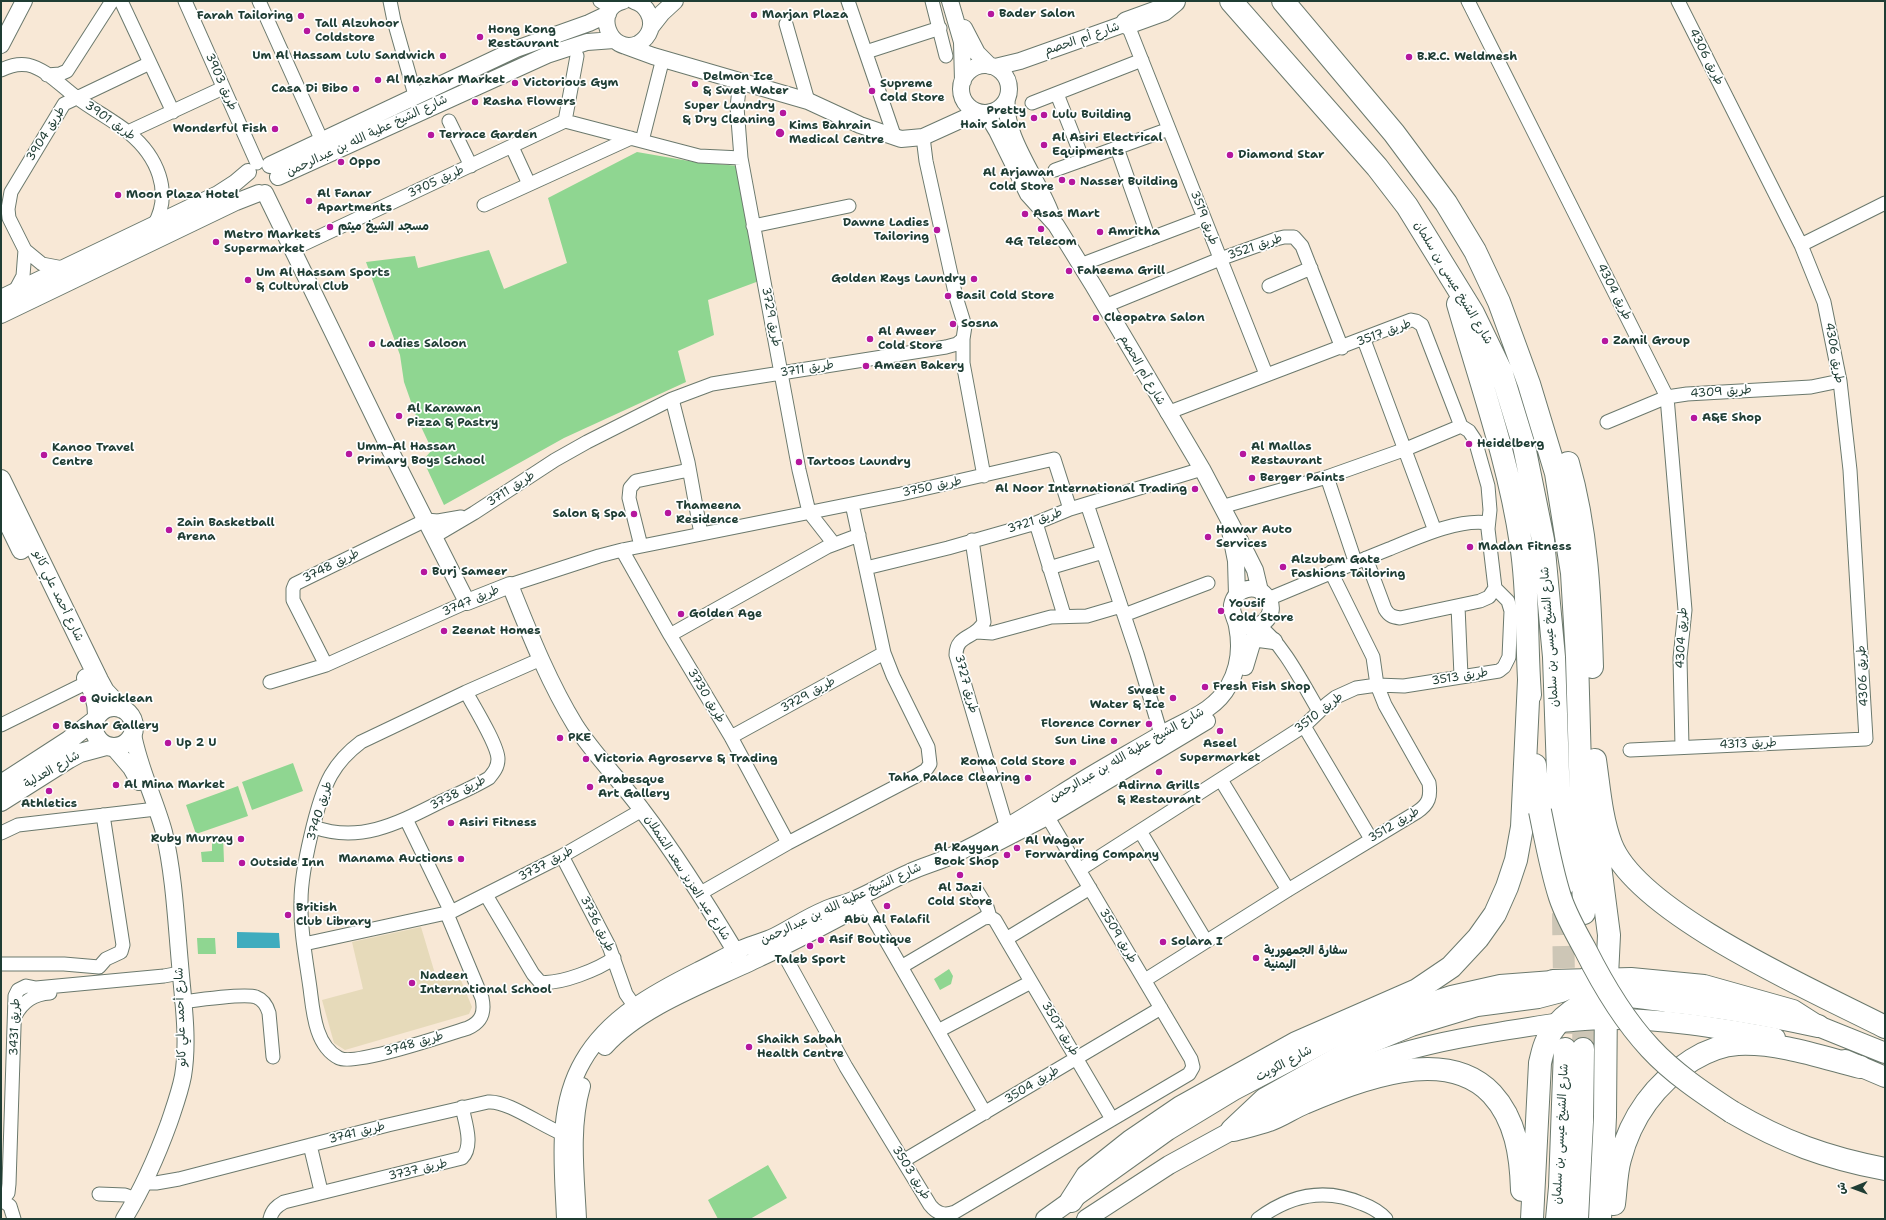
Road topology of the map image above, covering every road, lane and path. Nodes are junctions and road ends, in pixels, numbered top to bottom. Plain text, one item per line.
1 (24, 1) edge
2 (112, 1) edge
3 (121, 1) edge
4 (185, 1) edge
5 (259, 1) edge
6 (390, 1) edge
7 (670, 1) edge
8 (675, 1) edge
9 (848, 1) edge
10 (1174, 1) edge
11 (1231, 1) edge
12 (1283, 1) edge
13 (1468, 1) edge
14 (1678, 1) edge
15 (935, 2) edge
16 (619, 4) edge
17 (953, 7) edge
18 (1127, 23) junction
19 (786, 24) dead end
20 (940, 28) junction
21 (650, 29) junction
22 (619, 42) junction
23 (1, 45) edge
24 (866, 52) junction
25 (1036, 55) junction
26 (577, 56) dead end
27 (946, 56) dead end
28 (667, 59) junction
29 (1142, 60) junction
30 (150, 63) junction
31 (992, 67) junction
32 (1, 70) edge
33 (47, 75) junction
34 (740, 80) junction
35 (962, 85) junction
36 (223, 88) junction
37 (1008, 94) junction
38 (1057, 94) junction
39 (415, 95) junction
40 (76, 98) junction
41 (808, 101) junction
42 (1032, 103) dead end
43 (173, 112) junction
44 (979, 113) junction
45 (449, 121) dead end
46 (565, 121) junction
47 (1169, 129) junction
48 (128, 132) junction
49 (928, 134) junction
50 (896, 138) junction
51 (637, 140) junction
52 (322, 141) junction
53 (512, 147) junction
54 (1117, 148) junction
55 (740, 158) junction
56 (1083, 160) junction
57 (471, 166) junction
58 (263, 169) junction
59 (1055, 170) dead end
60 (529, 184) junction
61 (262, 193) junction
62 (1885, 203) edge
63 (484, 205) dead end
64 (849, 206) dead end
65 (1204, 218) junction
66 (154, 225) junction
67 (1056, 225) junction
68 (753, 226) junction
69 (1149, 239) junction
70 (1801, 245) junction
71 (293, 249) junction
72 (25, 250) junction
73 (1475, 251) junction
74 (1220, 259) junction
75 (1080, 265) junction
76 (63, 268) junction
77 (1311, 268) junction
78 (1450, 276) junction
79 (1269, 286) dead end
80 (8, 295) edge
81 (1105, 306) junction
82 (1, 315) edge
83 (964, 339) junction
84 (1364, 340) junction
85 (1342, 348) junction
86 (782, 373) junction
87 (1266, 374) junction
88 (1840, 381) junction
89 (1667, 398) junction
90 (672, 399) junction
91 (1167, 413) junction
92 (1607, 422) dead end
93 (1461, 426) junction
94 (1406, 449) junction
95 (1202, 469) junction
96 (689, 470) junction
97 (984, 476) junction
98 (1327, 477) junction
99 (1, 479) edge
100 (852, 504) junction
101 (1087, 504) junction
102 (1070, 509) junction
103 (1, 510) edge
104 (809, 512) junction
105 (1224, 512) junction
106 (474, 513) junction
107 (426, 520) junction
108 (1036, 523) junction
109 (1488, 523) junction
110 (1435, 531) junction
111 (701, 534) junction
112 (859, 535) junction
113 (435, 536) junction
114 (972, 540) junction
115 (834, 544) junction
116 (641, 546) junction
117 (622, 550) junction
118 (1103, 552) junction
119 (1361, 560) junction
120 (866, 568) junction
121 (1048, 568) junction
122 (1331, 572) junction
123 (1208, 583) dead end
124 (510, 585) junction
125 (1495, 588) junction
126 (1237, 595) junction
127 (1266, 600) junction
128 (467, 602) junction
129 (1458, 606) junction
130 (1122, 611) junction
131 (1064, 616) junction
132 (1236, 620) junction
133 (1258, 626) junction
134 (977, 632) junction
135 (670, 635) junction
136 (1252, 642) junction
137 (1278, 646) junction
138 (884, 653) junction
139 (540, 659) junction
140 (326, 665) junction
141 (1460, 676) junction
142 (1529, 680) junction
143 (88, 682) junction
144 (270, 682) dead end
145 (1377, 685) junction
146 (466, 692) junction
147 (1227, 697) junction
148 (122, 709) junction
149 (1319, 711) junction
150 (96, 718) junction
151 (1, 725) edge
152 (1304, 726) junction
153 (133, 734) junction
154 (1161, 734) junction
155 (731, 738) junction
156 (1866, 739) joint
157 (110, 747) junction
158 (1682, 747) junction
159 (1630, 750) dead end
160 (1595, 760) junction
161 (1221, 780) junction
162 (1, 784) edge
163 (1, 802) edge
164 (156, 807) junction
165 (642, 810) junction
166 (1044, 811) junction
167 (103, 815) junction
168 (406, 819) junction
169 (314, 827) junction
170 (1008, 831) junction
171 (1140, 831) junction
172 (1, 833) edge
173 (1371, 839) junction
174 (788, 843) junction
175 (562, 856) junction
176 (1079, 870) junction
177 (1090, 888) junction
178 (1288, 890) junction
179 (977, 891) dead end
180 (699, 894) junction
181 (486, 895) junction
182 (863, 900) junction
183 (449, 913) junction
184 (1563, 913) tunnel mouth
185 (1584, 913) tunnel mouth
186 (990, 917) junction
187 (1006, 939) junction
188 (1206, 941) junction
189 (777, 942) junction
190 (304, 944) junction
191 (735, 952) junction
192 (614, 958) junction
193 (1, 964) edge
194 (744, 966) junction
195 (99, 967) junction
196 (901, 967) junction
197 (181, 978) junction
198 (1145, 980) junction
199 (1031, 982) junction
200 (1589, 983) junction
201 (101, 985) junction
202 (182, 1002) junction
203 (1161, 1008) junction
204 (638, 1012) junction
205 (1606, 1019) junction
206 (1560, 1022) junction
207 (1818, 1026) joint
208 (1885, 1027) edge
209 (938, 1031) junction
210 (1885, 1053) edge
211 (273, 1057) dead end
212 (339, 1058) joint
213 (1077, 1058) junction
214 (1860, 1066) junction
215 (1193, 1067) joint
216 (1885, 1077) edge
217 (462, 1107) junction
218 (985, 1113) junction
219 (1112, 1120) junction
220 (1232, 1130) junction
221 (563, 1134) junction
222 (310, 1145) junction
223 (903, 1161) junction
224 (1885, 1169) edge
225 (145, 1183) junction
226 (321, 1191) junction
227 (99, 1194) dead end
228 (136, 1199) junction
229 (2, 1201) edge
230 (1071, 1201) junction
231 (14, 1219) edge
232 (124, 1219) edge
233 (270, 1219) edge
234 (565, 1219) edge
235 (578, 1219) edge
236 (1046, 1219) edge
237 (1086, 1219) edge
238 (1258, 1219) edge
239 (1386, 1219) edge
240 (1521, 1219) edge
241 (1532, 1219) edge
242 (1557, 1219) edge
243 (1577, 1219) edge
244 (1600, 1219) edge
245 (1612, 1219) edge

1 - 23 street
2 - 33 street
3 - 30 street
4 - 36 street, طريق 3903
5 - 52 street
6 - 39 street
7 - 16 street, شارع الشيخ عطية الله بن عبدالرحمن
8 - 21 street
9 - 24 street
10 - 18 highway
11 - 78 highway, شارع الشيخ عيسى بن سلمان
12 - 73 highway, شارع الشيخ عيسى بن سلمان
13 - 89 street, طريق 4304
14 - 70 street, طريق 4306
15 - 20 street
16 - 21 street
16 - 22 street
16 - 39 street, شارع الشيخ عطية الله بن عبدالرحمن
17 - 31 street
17 - 35 street
18 - 25 street, شارع أم الحصم
18 - 29 street, طريق 3519
19 - 41 street
20 - 24 street
20 - 27 street
21 - 22 street
21 - 28 street, شارع الشيخ عطية الله بن عبدالرحمن
22 - 28 street, شارع الشيخ عطية الله بن عبدالرحمن
22 - 58 street, شارع الشيخ عطية الله بن عبدالرحمن
24 - 50 street
25 - 31 street, شارع أم الحصم
25 - 37 street, شارع أم الحصم
26 - 46 street
28 - 34 street, شارع الشيخ عطية الله بن عبدالرحمن
28 - 51 street
29 - 38 street
29 - 47 street, طريق 3519
30 - 40 street, طريق 3904
30 - 43 street
31 - 35 street
31 - 37 street
32 - 33 street, طريق 3901
33 - 40 street, طريق 3901
34 - 41 street, شارع الشيخ عطية الله بن عبدالرحمن
34 - 55 street, طريق 3729
35 - 44 street
35 - 49 street
36 - 43 street
36 - 58 street, طريق 3903
37 - 44 street
37 - 67 street, شارع أم الحصم
38 - 42 street
38 - 56 street
39 - 52 street, شارع الشيخ عطية الله بن عبدالرحمن
40 - 48 street, طريق 3901
40 - 72 street, طريق 3904
41 - 50 street, شارع الشيخ عطية الله بن عبدالرحمن
43 - 48 street
44 - 49 street, شارع الشيخ عطية الله بن عبدالرحمن
44 - 67 street, شارع أم الحصم
45 - 57 street, طريق 3705
46 - 51 street
46 - 53 street, طريق 3705
47 - 54 street
47 - 65 street, طريق 3519
48 - 66 street, طريق 3901
49 - 50 street, شارع الشيخ عطية الله بن عبدالرحمن
49 - 83 street
51 - 55 street
51 - 60 street
52 - 58 street, شارع الشيخ عطية الله بن عبدالرحمن
53 - 57 street, طريق 3705
53 - 60 street
54 - 56 street
54 - 69 street
55 - 68 street, طريق 3729
56 - 59 street
57 - 71 street, طريق 3705
58 - 61 street
58 - 61 street
58 - 66 street, شارع الشيخ عطية الله بن عبدالرحمن
60 - 63 street
61 - 71 street
61 - 82 street
62 - 70 street
64 - 68 street
65 - 69 street
65 - 74 street, طريق 3519
66 - 76 street, شارع الشيخ عطية الله بن عبدالرحمن
67 - 75 street, شارع أم الحصم
68 - 86 street, طريق 3729
69 - 75 street
70 - 88 street, طريق 4306
71 - 107 street
72 - 76 street, طريق 3904
72 - 80 street
73 - 160 highway
73 - 185 highway, شارع الشيخ عيسى بن سلمان
74 - 77 street, طريق 3521
74 - 81 street, طريق 3521
74 - 87 street, طريق 3519
75 - 81 street, شارع أم الحصم
76 - 80 street, شارع الشيخ عطية الله بن عبدالرحمن
77 - 79 street
77 - 85 street, طريق 3521
78 - 142 highway
78 - 184 highway, شارع الشيخ عيسى بن سلمان
81 - 91 street, شارع أم الحصم
83 - 86 street, طريق 3711
83 - 97 street
84 - 85 street, طريق 3517
84 - 93 street, طريق 3517
84 - 94 street
85 - 87 street, طريق 3517
86 - 90 street, طريق 3711
86 - 104 street, طريق 3729
87 - 91 street, طريق 3517
88 - 89 street, طريق 4309
88 - 156 street, طريق 4306
89 - 92 street, طريق 4309
89 - 158 street, طريق 4304
90 - 96 street
90 - 106 street, طريق 3711
91 - 95 street, شارع أم الحصم
93 - 94 street
93 - 109 street, طريق 3517
94 - 98 street
94 - 110 street
95 - 101 street, طريق 3721
95 - 105 street, شارع أم الحصم
96 - 111 street
96 - 116 street
97 - 100 street, طريق 3750
97 - 102 street, طريق 3750
98 - 105 street
98 - 119 street
99 - 148 main road, شارع أحمد علي كانو
100 - 104 street, طريق 3750
100 - 112 street
101 - 102 street, طريق 3721
101 - 118 street
102 - 108 street, طريق 3721
103 - 143 main road, شارع أحمد علي كانو
104 - 111 street, طريق 3747
104 - 115 street, طريق 3729
105 - 126 street, شارع أم الحصم
105 - 127 street, شارع أم الحصم
106 - 107 street, طريق 3711
106 - 113 street, طريق 3711
107 - 113 street
107 - 140 street, طريق 3748
108 - 114 street, طريق 3721
108 - 121 street
109 - 110 street
109 - 125 street
110 - 119 street
111 - 116 street, طريق 3747
112 - 115 street
112 - 120 street
113 - 128 street
114 - 120 street, طريق 3721
114 - 134 street
115 - 135 street
116 - 117 street, طريق 3747
117 - 124 street, طريق 3747
117 - 135 street, طريق 3730
118 - 121 street
118 - 130 street
119 - 122 street
119 - 129 street
120 - 138 street
121 - 131 street
122 - 127 street
122 - 145 street
123 - 130 street
124 - 128 street, طريق 3747
124 - 139 street, شارع عبد العزيز سعد الشملان
125 - 129 street
125 - 141 street, طريق 3513
126 - 127 street
126 - 132 street
127 - 133 street
127 - 137 street
128 - 140 street, طريق 3747
129 - 141 street
130 - 131 street
130 - 154 street
131 - 134 street
132 - 133 street
132 - 147 street, شارع الشيخ عطية الله بن عبدالرحمن
133 - 136 street, شارع الشيخ عطية الله بن عبدالرحمن
133 - 137 street
134 - 170 street, طريق 3727
135 - 155 street, طريق 3730
136 - 137 street
136 - 147 street, شارع الشيخ عطية الله بن عبدالرحمن
137 - 149 street
138 - 155 street, طريق 3729
138 - 174 street
139 - 146 street, طريق 3740
139 - 165 street, شارع عبد العزيز سعد الشملان
140 - 144 street, طريق 3747
141 - 145 street, طريق 3513
142 - 224 highway, bridge
142 - 230 highway
143 - 150 main road, شارع أحمد علي كانو
143 - 151 street
145 - 149 street, طريق 3510
145 - 173 street, طريق 3512
146 - 168 street, طريق 3738
146 - 169 street, طريق 3740
147 - 154 street, شارع الشيخ عطية الله بن عبدالرحمن
147 - 166 street, شارع الشيخ عطية الله بن عبدالرحمن
148 - 150 main road
148 - 153 main road
149 - 152 street, طريق 3510
150 - 157 main road
150 - 162 main road, شارع العدلية
152 - 161 street, طريق 3510
152 - 173 street
153 - 157 main road
153 - 164 street, شارع أحمد علي كانو
154 - 166 street, شارع الشيخ عطية الله بن عبدالرحمن
155 - 174 street, طريق 3730
156 - 158 street, طريق 4313
157 - 163 main road, شارع العدلية
157 - 164 street, شارع أحمد علي كانو
158 - 159 street, طريق 4313
160 - 200 highway
160 - 208 highway
161 - 171 street, طريق 3510
161 - 178 street
164 - 167 street
164 - 197 street, شارع أحمد علي كانو
165 - 175 street, طريق 3737
165 - 180 street, شارع عبد العزيز سعد الشملان
166 - 170 street, شارع الشيخ عطية الله بن عبدالرحمن
166 - 176 street, طريق 3509
167 - 172 street
167 - 195 street
168 - 169 street, طريق 3738
168 - 183 street
169 - 190 street, طريق 3740
170 - 182 street, شارع الشيخ عطية الله بن عبدالرحمن
171 - 176 street, طريق 3510
171 - 188 street
173 - 178 street, طريق 3512
174 - 180 street
175 - 181 street, طريق 3737
175 - 192 street, طريق 3736
176 - 177 street, طريق 3509
177 - 187 street
177 - 198 street, طريق 3509
178 - 188 street, طريق 3512
179 - 186 street, طريق 3507
180 - 191 street, شارع عبد العزيز سعد الشملان
181 - 183 street, طريق 3737
181 - 192 street, طريق 3736
182 - 189 street, شارع الشيخ عطية الله بن عبدالرحمن
182 - 196 street
183 - 190 street, طريق 3737
183 - 212 street, طريق 3748
186 - 187 street, طريق 3507
186 - 196 street
187 - 199 street, طريق 3507
188 - 198 street, طريق 3512
189 - 191 street, شارع الشيخ عطية الله بن عبدالرحمن
189 - 194 street, شارع الشيخ عطية الله بن عبدالرحمن
189 - 223 street, طريق 3503
190 - 212 street, طريق 3740
191 - 194 street, شارع عبد العزيز سعد الشملان
191 - 204 street, شارع الشيخ عطية الله بن عبدالرحمن
192 - 204 street
193 - 195 street
194 - 204 street, شارع الشيخ عطية الله بن عبدالرحمن
195 - 201 street
196 - 209 street
197 - 201 street, طريق 3431
197 - 202 street, شارع أحمد علي كانو
198 - 203 street, طريق 3509
199 - 209 street
199 - 213 street, طريق 3507
200 - 205 highway
200 - 206 highway
200 - 207 highway
200 - 220 highway
200 - 230 main road, شارع الكويت
201 - 229 street, طريق 3431
202 - 211 street
202 - 225 street, شارع أحمد علي كانو
203 - 213 street, طريق 3504
203 - 215 street, طريق 3509
204 - 221 street, شارع الشيخ عطية الله بن عبدالرحمن
204 - 235 street, شارع الشيخ عطية الله بن عبدالرحمن
205 - 206 main road
205 - 214 main road
205 - 244 highway
206 - 220 main road
206 - 241 highway
207 - 210 main road
209 - 218 street
213 - 218 street, طريق 3504
213 - 219 street, طريق 3507
214 - 216 main road
214 - 245 highway
215 - 219 street, طريق 3503
217 - 221 street, طريق 3741
217 - 222 street, طريق 3741
217 - 226 street, طريق 3737
218 - 223 street, طريق 3504
219 - 223 street, طريق 3503
220 - 237 main road
220 - 240 highway
221 - 234 street, شارع الشيخ عطية الله بن عبدالرحمن
222 - 225 street, طريق 3741
222 - 226 street
225 - 228 street, شارع أحمد علي كانو
226 - 233 street, طريق 3737
227 - 228 street
228 - 232 street, شارع أحمد علي كانو
229 - 231 street
230 - 236 main road, شارع الكويت
238 - 239 street
242 - 243 highway, شارع الشيخ عيسى بن سلمان

